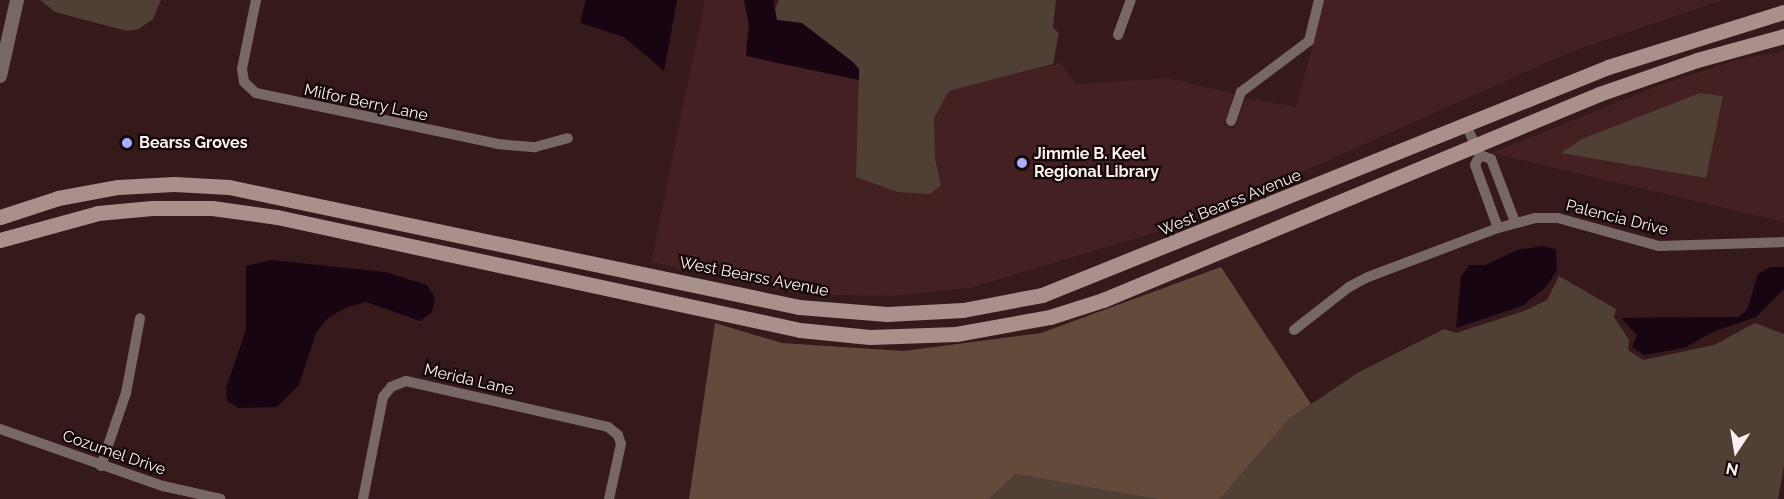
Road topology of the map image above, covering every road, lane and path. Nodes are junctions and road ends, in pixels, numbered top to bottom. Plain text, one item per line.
1 (17, 0) edge
2 (256, 0) edge
3 (1131, 0) edge
4 (1319, 0) edge
5 (1784, 12) edge
6 (1118, 35) dead end
7 (1784, 36) edge
8 (0, 75) edge
9 (1231, 121) dead end
10 (1467, 125) junction
11 (568, 138) dead end
12 (1478, 151) junction
13 (0, 217) edge
14 (1515, 222) junction
15 (1498, 228) junction
16 (0, 240) edge
17 (1784, 242) edge
18 (1151, 254) junction
19 (1050, 317) junction
20 (140, 318) dead end
21 (1294, 330) dead end
22 (0, 429) edge
23 (101, 466) junction
24 (221, 499) edge
25 (363, 499) edge
26 (609, 499) edge

1 - 8 street
2 - 11 street, Milfor Berry Lane
3 - 6 street
4 - 9 street
5 - 10 main road, West Bearss Avenue
7 - 12 main road
10 - 12 street
10 - 18 main road, West Bearss Avenue
12 - 14 street
12 - 15 street
12 - 19 main road
13 - 18 main road, West Bearss Avenue
14 - 15 street, Palencia Drive
14 - 17 street, Palencia Drive
15 - 21 street, Palencia Drive
16 - 19 main road
18 - 19 main road
20 - 23 street
22 - 23 street, Cozumel Drive
23 - 24 street, Cozumel Drive
25 - 26 street, Merida Lane

